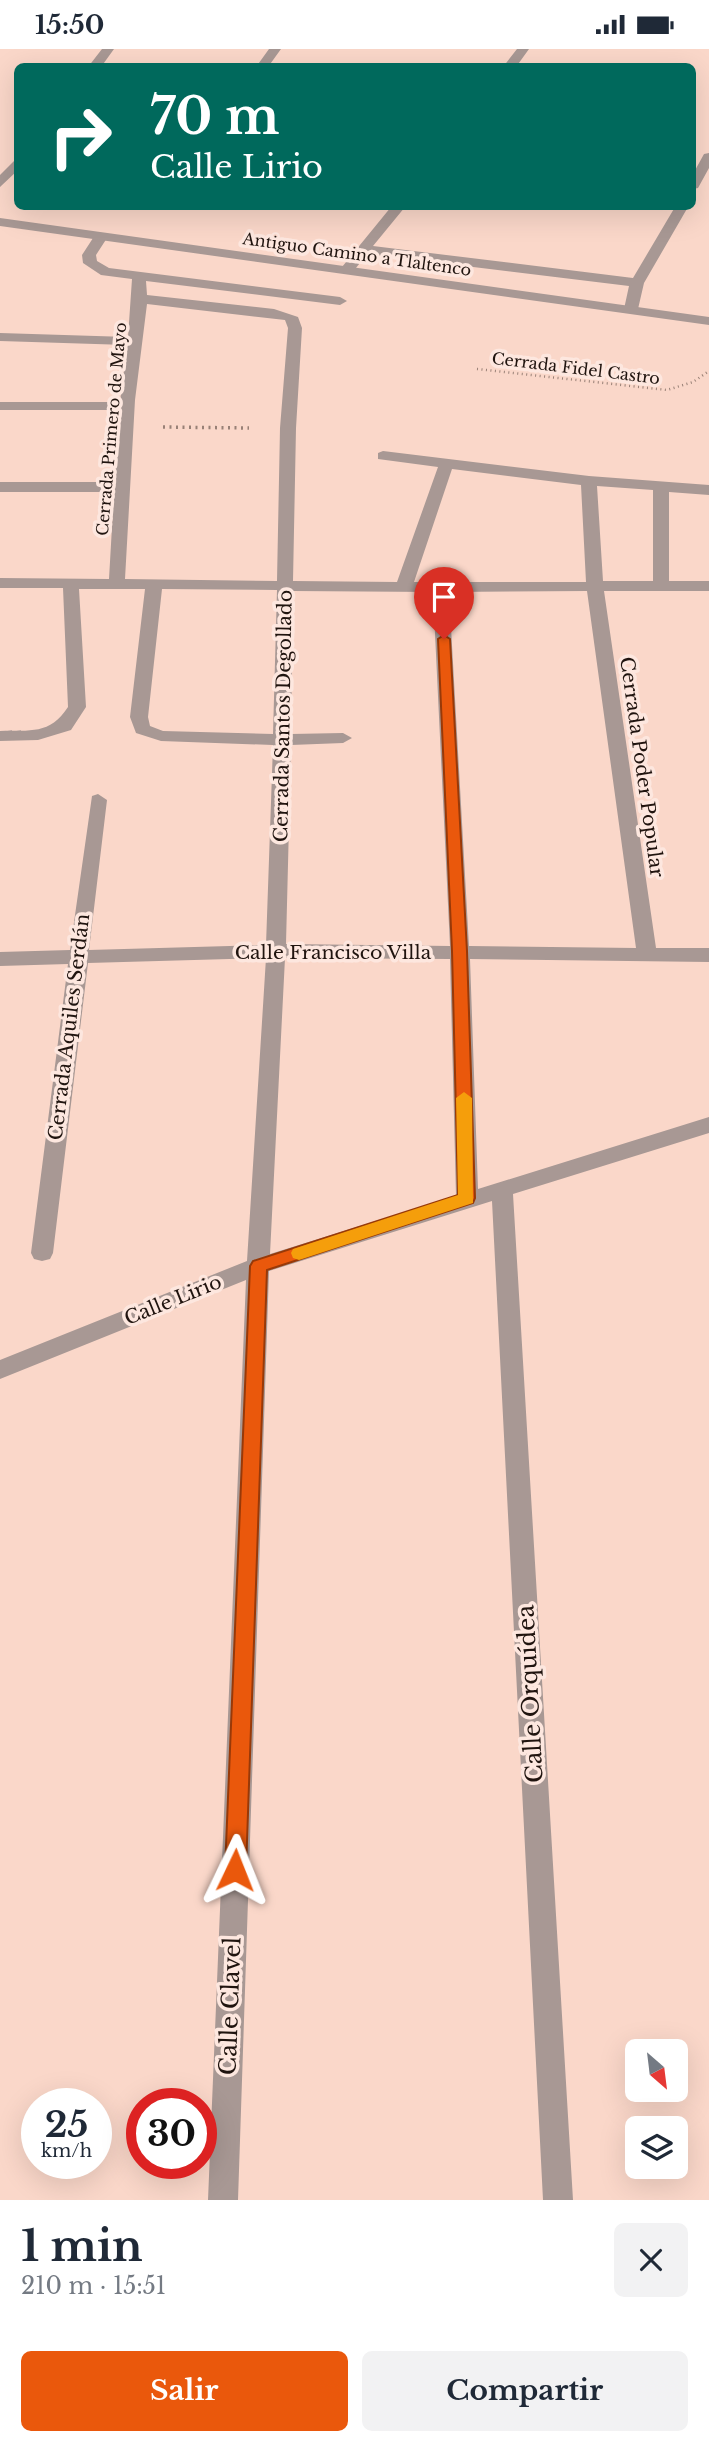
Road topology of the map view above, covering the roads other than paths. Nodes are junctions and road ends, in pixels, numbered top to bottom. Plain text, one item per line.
1 (108, 49) edge
2 (523, 49) edge
3 (97, 63) edge
4 (512, 63) edge
5 (709, 157) edge
6 (14, 166) edge
7 (696, 180) edge
8 (0, 183) edge
9 (396, 210) edge
10 (679, 210) edge
11 (0, 222) edge
12 (100, 238) junction
13 (364, 249) junction
14 (347, 270) junction
15 (139, 278) junction
16 (637, 283) junction
17 (141, 299) junction
18 (340, 300) dead end
19 (631, 309) junction
20 (709, 321) edge
21 (0, 337) edge
22 (133, 341) junction
23 (0, 406) edge
24 (128, 406) junction
25 (383, 456) dead end
26 (446, 465) junction
27 (589, 481) junction
28 (0, 487) edge
29 (121, 487) junction
30 (661, 488) junction
31 (709, 490) edge
32 (0, 583) edge
33 (71, 584) junction
34 (117, 584) junction
35 (153, 584) junction
36 (286, 585) junction
37 (404, 586) junction
38 (661, 586) junction
39 (709, 586) edge
40 (441, 587) junction
41 (595, 587) junction
42 (0, 736) edge
43 (343, 738) dead end
44 (282, 740) junction
45 (97, 800) dead end
46 (276, 951) junction
47 (460, 951) junction
48 (647, 954) junction
49 (709, 955) edge
50 (78, 957) junction
51 (0, 959) edge
52 (709, 1125) edge
53 (502, 1189) junction
54 (467, 1198) junction
55 (42, 1253) dead end
56 (258, 1266) junction
57 (0, 1370) edge
58 (223, 2200) edge
59 (558, 2200) edge

1 - 3 street
2 - 4 street
5 - 7 street
6 - 8 street
9 - 13 street
10 - 16 street
11 - 12 street, Antiguo Camino a Tlaltenco
12 - 14 street, Antiguo Camino a Tlaltenco
12 - 15 street
13 - 14 street
13 - 16 street
14 - 19 street, Antiguo Camino a Tlaltenco
15 - 17 street, Cerrada Primero de Mayo
15 - 18 street
16 - 19 street
17 - 22 street, Cerrada Primero de Mayo
17 - 36 street, Cerrada Santos Degollado
19 - 20 street, Antiguo Camino a Tlaltenco
21 - 22 street
22 - 24 street, Cerrada Primero de Mayo
23 - 24 street
24 - 29 street, Cerrada Primero de Mayo
25 - 26 street
26 - 27 street
26 - 37 street
27 - 30 street
27 - 41 street, Cerrada Poder Popular
28 - 29 street
29 - 34 street, Cerrada Primero de Mayo
30 - 31 street
30 - 38 street
32 - 33 street
33 - 34 street
33 - 42 street
34 - 35 street
35 - 36 street
35 - 44 street
36 - 37 street
36 - 44 street, Cerrada Santos Degollado
37 - 40 street
38 - 39 street
38 - 41 street
40 - 41 street
40 - 47 street
41 - 48 street, Cerrada Poder Popular
43 - 44 street
44 - 46 street, Cerrada Santos Degollado
45 - 50 street, Cerrada Aquiles Serdán
46 - 47 street, Calle Francisco Villa
46 - 50 street, Calle Francisco Villa
46 - 56 street, Cerrada Santos Degollado
47 - 48 street, Calle Francisco Villa
47 - 54 street
48 - 49 street, Calle Francisco Villa
50 - 51 street, Calle Francisco Villa
50 - 55 street, Cerrada Aquiles Serdán
52 - 53 street, Calle Lirio
53 - 54 street, Calle Lirio
53 - 59 street, Calle Orquídea
54 - 56 street, Calle Lirio
56 - 57 street, Calle Lirio
56 - 58 street, Calle Clavel

